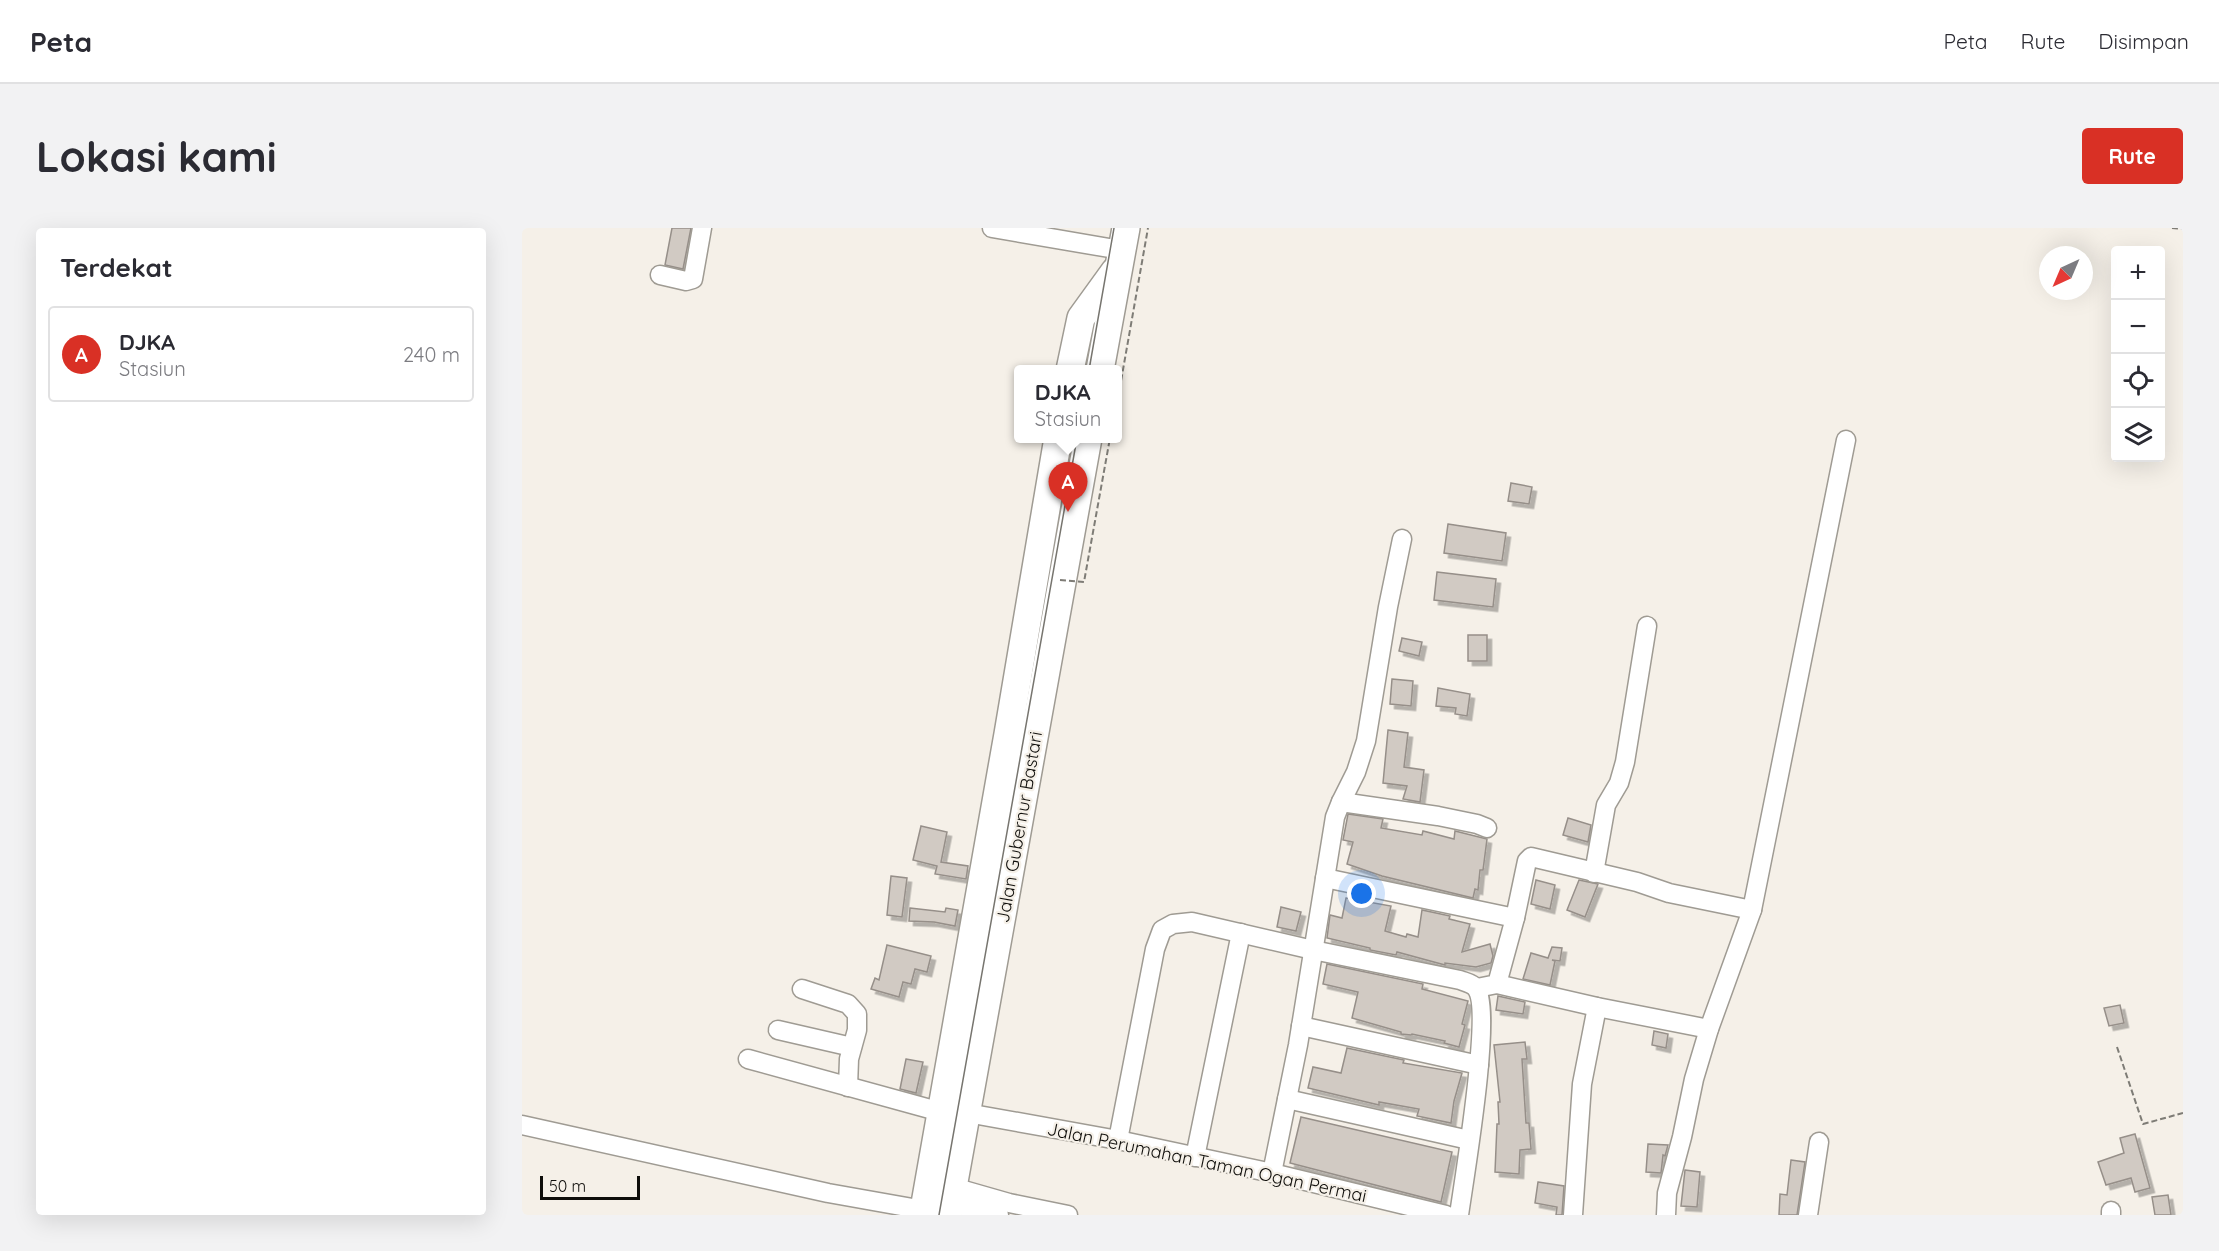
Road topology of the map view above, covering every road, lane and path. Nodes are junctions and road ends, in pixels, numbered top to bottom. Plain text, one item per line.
1 (702, 228) edge
2 (993, 228) edge
3 (1148, 228) edge
4 (2172, 228) edge
5 (2183, 229) edge
6 (1122, 248) edge
7 (660, 275) dead end
8 (1071, 365) edge
9 (1101, 365) edge
10 (1122, 375) edge
11 (1846, 440) dead end
12 (1057, 443) edge
13 (1087, 443) edge
14 (1109, 443) edge
15 (1402, 539) dead end
16 (1060, 580) dead end
17 (1647, 626) dead end
18 (1008, 734) junction
19 (1035, 745) junction
20 (1341, 802) junction
21 (1486, 828) dead end
22 (1594, 873) junction
23 (1325, 878) junction
24 (1752, 910) junction
25 (1515, 918) junction
26 (1241, 933) junction
27 (1313, 950) junction
28 (1497, 984) junction
29 (1477, 988) junction
30 (802, 989) dead end
31 (1597, 1007) junction
32 (1301, 1026) junction
33 (1709, 1029) junction
34 (778, 1030) dead end
35 (852, 1047) junction
36 (2117, 1047) dead end
37 (748, 1059) dead end
38 (1479, 1065) junction
39 (848, 1087) junction
40 (1287, 1099) junction
41 (941, 1112) junction
42 (967, 1113) junction
43 (2183, 1113) edge
44 (522, 1125) edge
45 (1118, 1140) junction
46 (1469, 1140) junction
47 (1819, 1142) dead end
48 (1195, 1157) junction
49 (1272, 1173) junction
50 (948, 1204) edge
51 (1000, 1209) edge
52 (1068, 1215) edge
53 (1446, 1215) edge
54 (1459, 1215) edge
55 (1573, 1215) edge
56 (1666, 1215) edge
57 (1808, 1215) edge

1 - 7 street
2 - 6 street
3 - 10 path
4 - 5 path
6 - 8 highway
6 - 9 highway
11 - 24 street
12 - 18 highway, Jalan Gubernur Bastari
13 - 19 highway, Jalan Gubernur Bastari
14 - 16 path, bridge
15 - 20 street
17 - 22 street
18 - 19 highway
18 - 41 highway, Jalan Gubernur Bastari
19 - 42 highway, Jalan Gubernur Bastari
20 - 21 street
20 - 23 street
22 - 24 street
22 - 25 street
23 - 25 street
23 - 27 street
24 - 33 street
25 - 28 street
26 - 27 street
26 - 45 street
26 - 48 street
27 - 29 street
27 - 32 street
28 - 29 street
28 - 31 street
29 - 38 street
30 - 35 street
31 - 33 street
31 - 55 street
32 - 38 street
32 - 40 street
33 - 56 street
34 - 35 street
35 - 39 street
36 - 43 path
37 - 39 street
38 - 46 street
39 - 41 street
40 - 46 street
40 - 49 street
41 - 50 highway, Jalan Gubernur Bastari
42 - 45 street, Jalan Perumahan Taman Ogan Permai
42 - 50 highway, Jalan Gubernur Bastari
44 - 50 street
45 - 48 street, Jalan Perumahan Taman Ogan Permai
46 - 54 street
47 - 57 street
48 - 49 street, Jalan Perumahan Taman Ogan Permai
49 - 53 street, Jalan Perumahan Taman Ogan Permai
50 - 51 street
51 - 52 street

